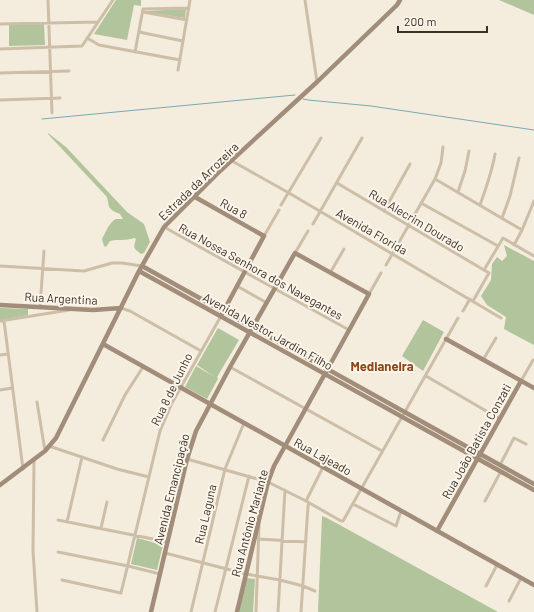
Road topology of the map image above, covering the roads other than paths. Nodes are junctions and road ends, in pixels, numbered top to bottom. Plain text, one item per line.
1 (48, 0) edge
2 (113, 0) edge
3 (190, 0) edge
4 (305, 0) edge
5 (400, 0) edge
6 (189, 8) junction
7 (143, 11) junction
8 (187, 20) junction
9 (49, 22) junction
10 (98, 22) junction
11 (0, 24) edge
12 (139, 32) junction
13 (87, 38) junction
14 (183, 41) junction
15 (50, 47) junction
16 (0, 48) edge
17 (135, 52) junction
18 (180, 60) junction
19 (178, 70) dead end
20 (69, 71) dead end
21 (51, 72) junction
22 (0, 73) edge
23 (317, 82) junction
24 (52, 98) junction
25 (60, 98) dead end
26 (0, 100) edge
27 (52, 113) dead end
28 (321, 138) dead end
29 (362, 138) dead end
30 (443, 147) dead end
31 (469, 151) dead end
32 (494, 154) dead end
33 (520, 158) dead end
34 (232, 161) junction
35 (410, 164) dead end
36 (435, 179) junction
37 (337, 183) junction
38 (288, 192) junction
39 (458, 192) junction
40 (195, 197) junction
41 (534, 201) edge
42 (421, 202) junction
43 (480, 205) junction
44 (281, 206) dead end
45 (279, 210) dead end
46 (384, 211) junction
47 (320, 212) junction
48 (502, 218) junction
49 (313, 224) dead end
50 (408, 225) junction
51 (164, 227) junction
52 (308, 230) dead end
53 (522, 230) junction
54 (264, 236) junction
55 (514, 245) junction
56 (498, 246) junction
57 (344, 249) dead end
58 (44, 251) dead end
59 (295, 253) junction
60 (392, 253) junction
61 (534, 256) edge
62 (386, 265) dead end
63 (0, 266) edge
64 (140, 268) junction
65 (43, 269) junction
66 (484, 270) junction
67 (244, 272) junction
68 (330, 273) junction
69 (381, 273) dead end
70 (237, 286) junction
71 (275, 289) junction
72 (369, 294) junction
73 (471, 300) junction
74 (267, 303) junction
75 (0, 305) edge
76 (30, 306) junction
77 (40, 307) junction
78 (121, 308) junction
79 (72, 310) junction
80 (463, 311) dead end
81 (222, 314) junction
82 (30, 317) junction
83 (458, 318) dead end
84 (501, 318) dead end
85 (2, 321) edge
86 (252, 330) junction
87 (349, 330) junction
88 (496, 338) dead end
89 (446, 339) junction
90 (103, 344) junction
91 (201, 351) junction
92 (8, 354) junction
93 (0, 355) edge
94 (483, 360) junction
95 (533, 360) dead end
96 (143, 367) junction
97 (230, 367) junction
98 (327, 372) junction
99 (426, 376) junction
100 (521, 381) junction
101 (12, 388) junction
102 (181, 388) junction
103 (534, 388) edge
104 (0, 390) edge
105 (37, 402) dead end
106 (210, 404) junction
107 (306, 410) junction
108 (404, 414) junction
109 (500, 418) junction
110 (244, 423) junction
111 (103, 440) dead end
112 (526, 444) dead end
113 (49, 446) junction
114 (285, 446) junction
115 (45, 451) junction
116 (382, 451) junction
117 (479, 456) junction
118 (82, 457) junction
119 (187, 459) junction
120 (34, 461) junction
121 (500, 465) junction
122 (323, 467) junction
123 (23, 469) junction
124 (225, 469) junction
125 (501, 472) junction
126 (249, 476) junction
127 (149, 477) junction
128 (517, 478) junction
129 (268, 482) junction
130 (534, 484) edge
131 (0, 486) edge
132 (361, 489) junction
133 (285, 490) junction
134 (534, 490) edge
135 (485, 501) dead end
136 (107, 502) dead end
137 (308, 502) junction
138 (353, 504) junction
139 (401, 511) junction
140 (58, 520) dead end
141 (67, 522) junction
142 (259, 522) junction
143 (101, 528) junction
144 (437, 531) junction
145 (136, 536) junction
146 (259, 539) junction
147 (282, 541) junction
148 (168, 542) junction
149 (306, 542) junction
150 (58, 552) dead end
151 (165, 553) junction
152 (203, 563) junction
153 (497, 565) junction
154 (128, 566) junction
155 (226, 568) junction
156 (160, 574) junction
157 (246, 574) junction
158 (258, 577) junction
159 (521, 578) junction
160 (62, 580) dead end
161 (280, 580) junction
162 (303, 586) junction
163 (486, 586) dead end
164 (534, 586) edge
165 (316, 591) dead end
166 (510, 601) dead end
167 (37, 612) edge
168 (151, 612) edge
169 (192, 612) edge
170 (215, 612) edge
171 (237, 612) edge
172 (256, 612) edge
173 (278, 612) edge
174 (302, 612) edge

1 - 9 street
2 - 10 street
3 - 6 street
4 - 23 street
5 - 23 main road, Estrada da Arrozeira
6 - 7 street
6 - 8 street
7 - 8 street
7 - 12 street
8 - 14 street
9 - 10 street
9 - 11 street
9 - 15 street
10 - 13 street
12 - 14 street
12 - 17 street
13 - 15 street
13 - 17 street
14 - 18 street
15 - 16 street
15 - 21 street
17 - 18 street
18 - 19 street
20 - 21 street
21 - 22 street
21 - 24 street
23 - 34 main road, Estrada da Arrozeira
24 - 25 street
24 - 26 street
24 - 27 street
28 - 38 street
29 - 37 street
30 - 36 street
31 - 39 street
32 - 43 street
33 - 48 street
34 - 38 street, Avenida Florida
34 - 40 main road, Estrada da Arrozeira
35 - 46 street
36 - 39 street
36 - 42 street
37 - 46 street, Rua Alecrim Dourado
37 - 47 street
38 - 44 street
38 - 47 street, Avenida Florida
39 - 43 street
40 - 51 main road, Estrada da Arrozeira
40 - 54 main road, Rua 8
41 - 53 street
42 - 50 street
42 - 56 street
43 - 48 street
45 - 54 street, Rua 8 de Junho
46 - 50 street, Rua Alecrim Dourado
47 - 49 street
47 - 60 street, Avenida Florida
48 - 53 street
50 - 60 street
50 - 66 street, Rua Alecrim Dourado
51 - 64 main road, Estrada da Arrozeira
51 - 67 street, Rua Nossa Senhora dos Navegantes
52 - 59 street, Avenida Emancipação
53 - 55 street
54 - 67 main road, Rua 8 de Junho
55 - 56 street
55 - 61 street
56 - 66 street
57 - 68 street
58 - 65 street
59 - 68 main road
59 - 71 main road, Avenida Emancipação
60 - 62 street
60 - 73 street, Avenida Florida
63 - 65 street
64 - 65 street
64 - 78 main road, Estrada da Arrozeira
64 - 81 main road, Avenida Nestor Jardim Filho
65 - 77 street
66 - 73 street, Rua Alecrim Dourado
67 - 70 main road, Rua 8 de Junho
67 - 71 street, Rua Nossa Senhora dos Navegantes
68 - 72 main road
69 - 72 street, Rua Antônio Mariante
70 - 74 street
70 - 81 main road, Rua 8 de Junho
71 - 74 main road, Avenida Emancipação
71 - 87 street, Rua Nossa Senhora dos Navegantes
72 - 87 main road, Rua Antônio Mariante
73 - 80 street
73 - 84 street, Avenida Florida
74 - 86 main road, Avenida Emancipação
75 - 76 main road, Rua Argentina
76 - 77 main road, Rua Argentina
76 - 82 street
77 - 79 main road, Rua Argentina
78 - 79 main road, Rua Argentina
78 - 90 main road, Estrada da Arrozeira
78 - 91 street
79 - 82 street
81 - 86 main road, Avenida Nestor Jardim Filho
81 - 91 street, Rua 8 de Junho
82 - 85 street
83 - 89 street
85 - 92 street
86 - 97 main road, Avenida Emancipação
86 - 98 main road, Avenida Nestor Jardim Filho
87 - 98 main road, Rua Antônio Mariante
88 - 94 street
89 - 94 main road
89 - 99 street
90 - 96 main road, Rua Lajeado
90 - 113 main road, Estrada da Arrozeira
91 - 102 street, Rua 8 de Junho
92 - 93 street
92 - 101 street
94 - 100 main road
95 - 100 street, Rua João Batista Conzati
96 - 102 main road, Rua Lajeado
96 - 111 street
97 - 106 main road, Avenida Emancipação
97 - 107 street
98 - 107 main road, Rua Antônio Mariante
98 - 108 main road, Avenida Nestor Jardim Filho
99 - 108 street
99 - 109 street
100 - 103 main road
100 - 109 main road, Rua João Batista Conzati
101 - 104 street
101 - 123 street
102 - 106 main road, Rua Lajeado
102 - 127 street, Rua 8 de Junho
105 - 115 street
106 - 110 main road, Rua Lajeado
106 - 119 main road, Avenida Emancipação
107 - 114 main road, Rua Antônio Mariante
107 - 116 street
108 - 116 street
108 - 117 main road, Avenida Nestor Jardim Filho
109 - 117 main road, Rua João Batista Conzati
110 - 114 main road, Rua Lajeado
110 - 124 street, Rua Laguna
112 - 121 street
113 - 115 main road, Estrada da Arrozeira
113 - 118 street
114 - 122 main road, Rua Lajeado
114 - 129 main road, Rua Antônio Mariante
115 - 120 main road, Estrada da Arrozeira
116 - 132 street
117 - 121 main road, Avenida Nestor Jardim Filho
117 - 125 main road, Avenida Nestor Jardim Filho
117 - 144 main road, Rua João Batista Conzati
118 - 127 street
118 - 141 street
119 - 124 street
119 - 148 main road, Avenida Emancipação
120 - 123 main road, Estrada da Arrozeira
120 - 167 street
121 - 128 main road, Avenida Nestor Jardim Filho
122 - 132 main road, Rua Lajeado
122 - 137 street
123 - 131 main road, Estrada da Arrozeira
124 - 126 street
124 - 152 street, Rua Laguna
125 - 128 main road, Avenida Nestor Jardim Filho
125 - 135 street
126 - 129 street
126 - 155 street
127 - 145 street, Rua 8 de Junho
128 - 130 main road, Avenida Nestor Jardim Filho
128 - 134 main road, Avenida Nestor Jardim Filho
129 - 133 street
129 - 142 main road, Rua Antônio Mariante
132 - 138 street
132 - 139 main road, Rua Lajeado
133 - 137 street
133 - 147 street
136 - 143 street
137 - 138 street
137 - 149 street
138 - 139 street
139 - 144 main road, Rua Lajeado
140 - 141 street
141 - 143 street
142 - 146 street
142 - 157 main road, Rua Antônio Mariante
143 - 145 street
144 - 153 main road, Rua Lajeado
145 - 148 street
145 - 154 street, Rua 8 de Junho
146 - 147 street
146 - 158 street
147 - 149 street
147 - 161 street
148 - 151 main road, Avenida Emancipação
149 - 162 street
150 - 154 street
151 - 152 street
151 - 156 main road, Avenida Emancipação
152 - 155 street
152 - 169 street, Rua Laguna
153 - 159 main road, Rua Lajeado
153 - 163 street
154 - 156 street
154 - 160 street, Rua 8 de Junho
155 - 157 street
155 - 170 street
156 - 168 main road, Avenida Emancipação
157 - 158 street
157 - 171 main road, Rua Antônio Mariante
158 - 161 street
158 - 172 street
159 - 164 main road, Rua Lajeado
159 - 166 street
161 - 162 street
161 - 173 street
162 - 165 street
162 - 174 street

